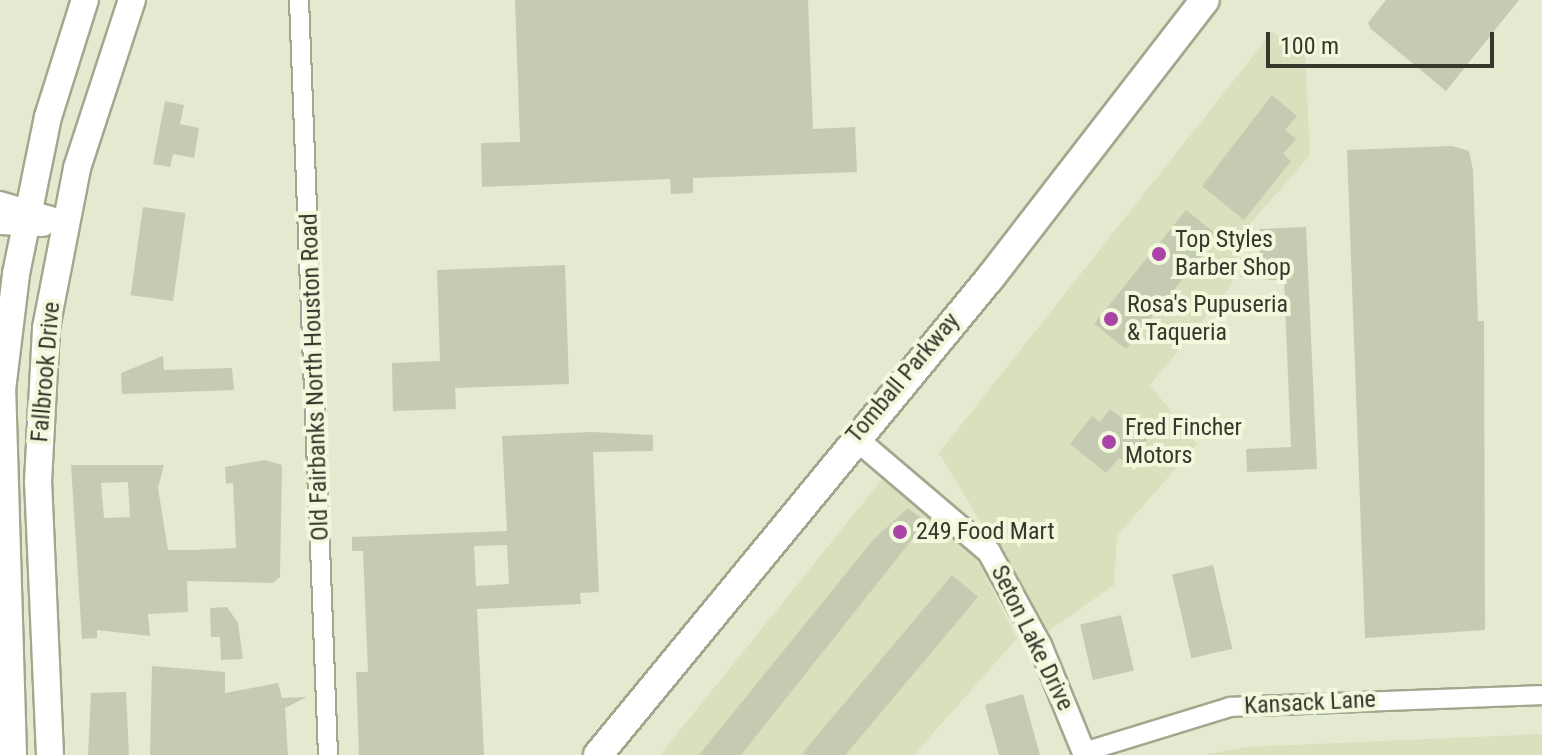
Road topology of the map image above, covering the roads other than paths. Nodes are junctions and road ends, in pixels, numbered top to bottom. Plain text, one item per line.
1 (85, 0) edge
2 (132, 0) edge
3 (299, 0) edge
4 (1205, 0) edge
5 (0, 203) edge
6 (18, 220) edge
7 (64, 222) junction
8 (854, 437) junction
9 (1542, 695) edge
10 (8, 707) junction
11 (46, 709) junction
12 (1085, 753) edge
13 (13, 755) edge
14 (50, 755) edge
15 (328, 755) edge
16 (598, 755) edge

1 - 6 main road, Fallbrook Drive
2 - 7 main road, Fallbrook Drive
3 - 15 street, Old Fairbanks North Houston Road
4 - 8 main road, Tomball Parkway
5 - 6 street
6 - 7 street
6 - 10 main road, Fallbrook Drive
7 - 11 main road, Fallbrook Drive
8 - 12 street, Seton Lake Drive
8 - 16 main road, Tomball Parkway
9 - 12 street, Kansack Lane
10 - 11 main road
10 - 13 main road, Fallbrook Drive
11 - 14 main road, Fallbrook Drive

